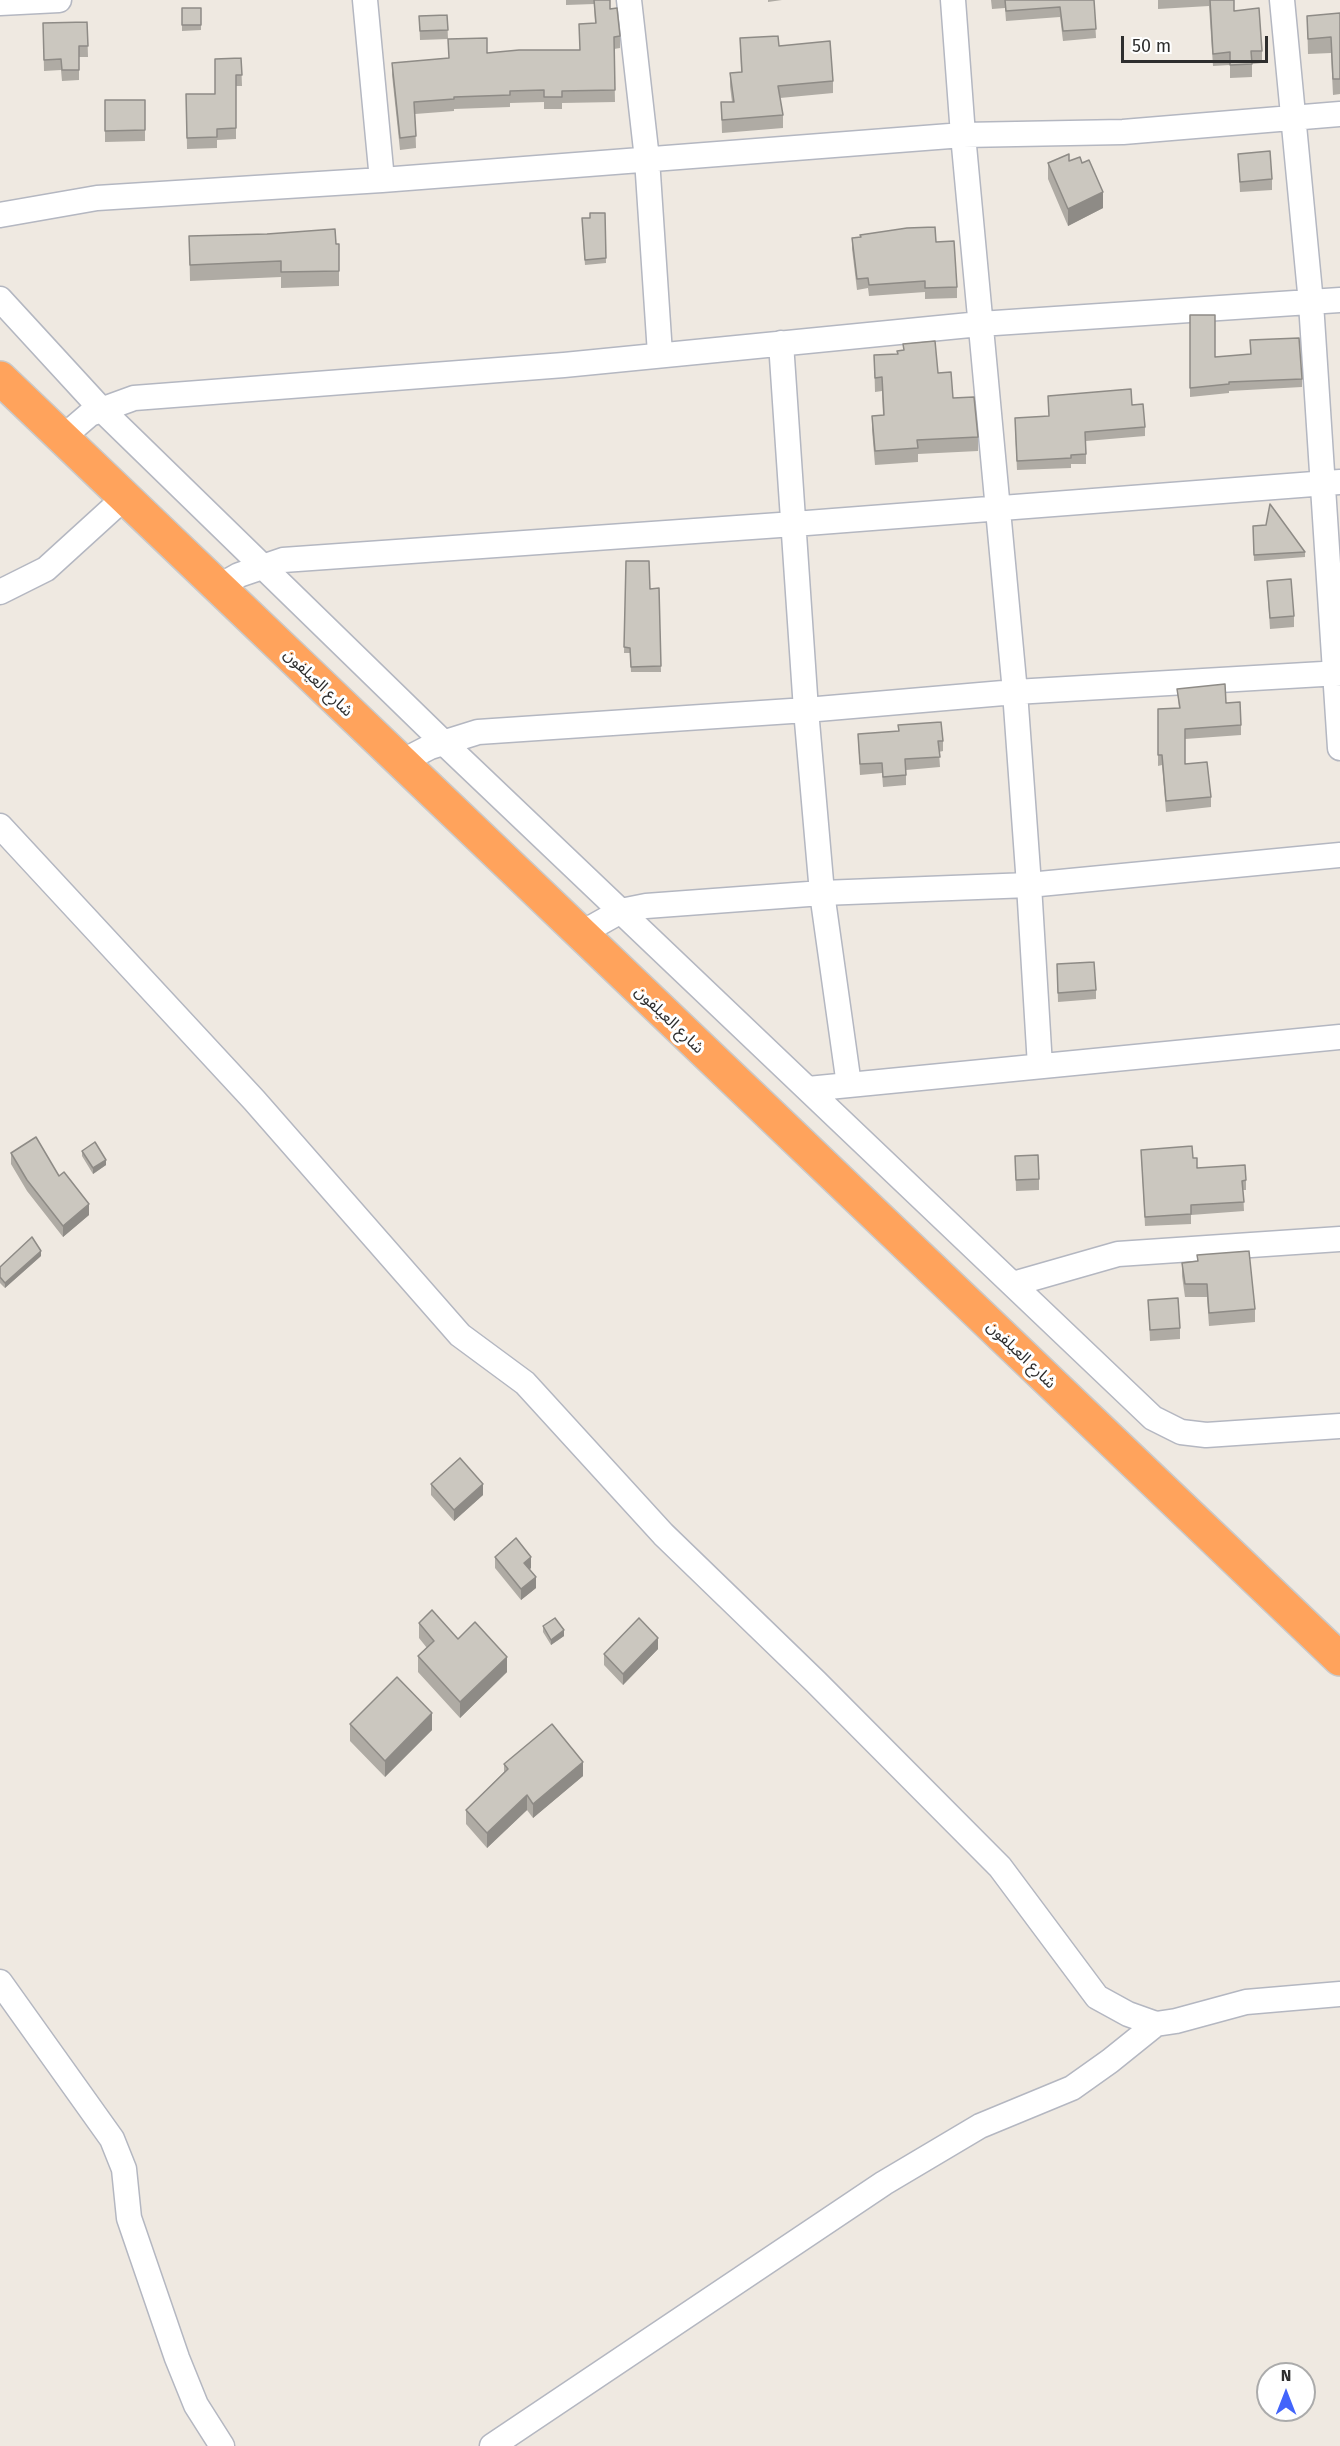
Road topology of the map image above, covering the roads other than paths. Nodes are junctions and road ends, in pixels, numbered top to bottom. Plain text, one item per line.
1 (59, 0) edge
2 (365, 0) edge
3 (629, 0) edge
4 (953, 0) edge
5 (1282, 0) edge
6 (0, 3) edge
7 (1340, 114) edge
8 (1294, 117) junction
9 (963, 135) junction
10 (647, 159) junction
11 (382, 180) junction
12 (0, 215) edge
13 (0, 299) edge
14 (1340, 300) edge
15 (1311, 303) junction
16 (980, 324) junction
17 (781, 344) junction
18 (660, 354) junction
19 (0, 378) edge
20 (102, 410) junction
21 (62, 438) junction
22 (1331, 482) edge
23 (124, 498) junction
24 (998, 508) junction
25 (794, 524) junction
26 (261, 565) junction
27 (218, 587) junction
28 (0, 592) edge
29 (1337, 674) edge
30 (1015, 692) junction
31 (806, 710) junction
32 (444, 743) junction
33 (1340, 748) edge
34 (401, 762) junction
35 (0, 825) edge
36 (1340, 855) edge
37 (1029, 885) junction
38 (822, 893) junction
39 (621, 911) junction
40 (580, 934) junction
41 (1340, 1037) edge
42 (1040, 1066) junction
43 (849, 1084) junction
44 (808, 1089) junction
45 (1340, 1239) edge
46 (1013, 1284) junction
47 (1340, 1426) edge
48 (1340, 1659) edge
49 (0, 1982) edge
50 (1340, 1994) edge
51 (1156, 2024) junction
52 (222, 2446) edge
53 (492, 2446) edge

1 - 6 street
2 - 11 street
3 - 10 street
4 - 9 street
5 - 8 street
7 - 8 street
8 - 9 street
8 - 15 street
9 - 10 street
9 - 16 street
10 - 11 street
10 - 18 street
11 - 12 street
13 - 20 street
14 - 15 street
15 - 16 street
15 - 22 street
16 - 17 street
16 - 24 street
17 - 18 street
17 - 25 street
18 - 20 street
19 - 21 highway, شارع العيلفون
20 - 21 street
20 - 26 street
21 - 23 highway, شارع العيلفون
22 - 24 street
22 - 29 street
23 - 27 highway, شارع العيلفون
23 - 28 street
24 - 25 street
24 - 30 street
25 - 26 street
25 - 31 street
26 - 27 street
26 - 32 street
27 - 34 highway, شارع العيلفون
29 - 30 street
29 - 33 street
30 - 31 street
30 - 37 street
31 - 32 street
31 - 38 street
32 - 34 street
32 - 39 street
34 - 40 highway, شارع العيلفون
35 - 51 street
36 - 37 street
37 - 38 street
37 - 42 street
38 - 39 street
38 - 43 street
39 - 40 street
39 - 44 street
40 - 48 highway, شارع العيلفون
41 - 42 street
42 - 43 street
43 - 44 street
44 - 46 street
45 - 46 street
46 - 47 street
49 - 52 street
50 - 51 street
51 - 53 street

